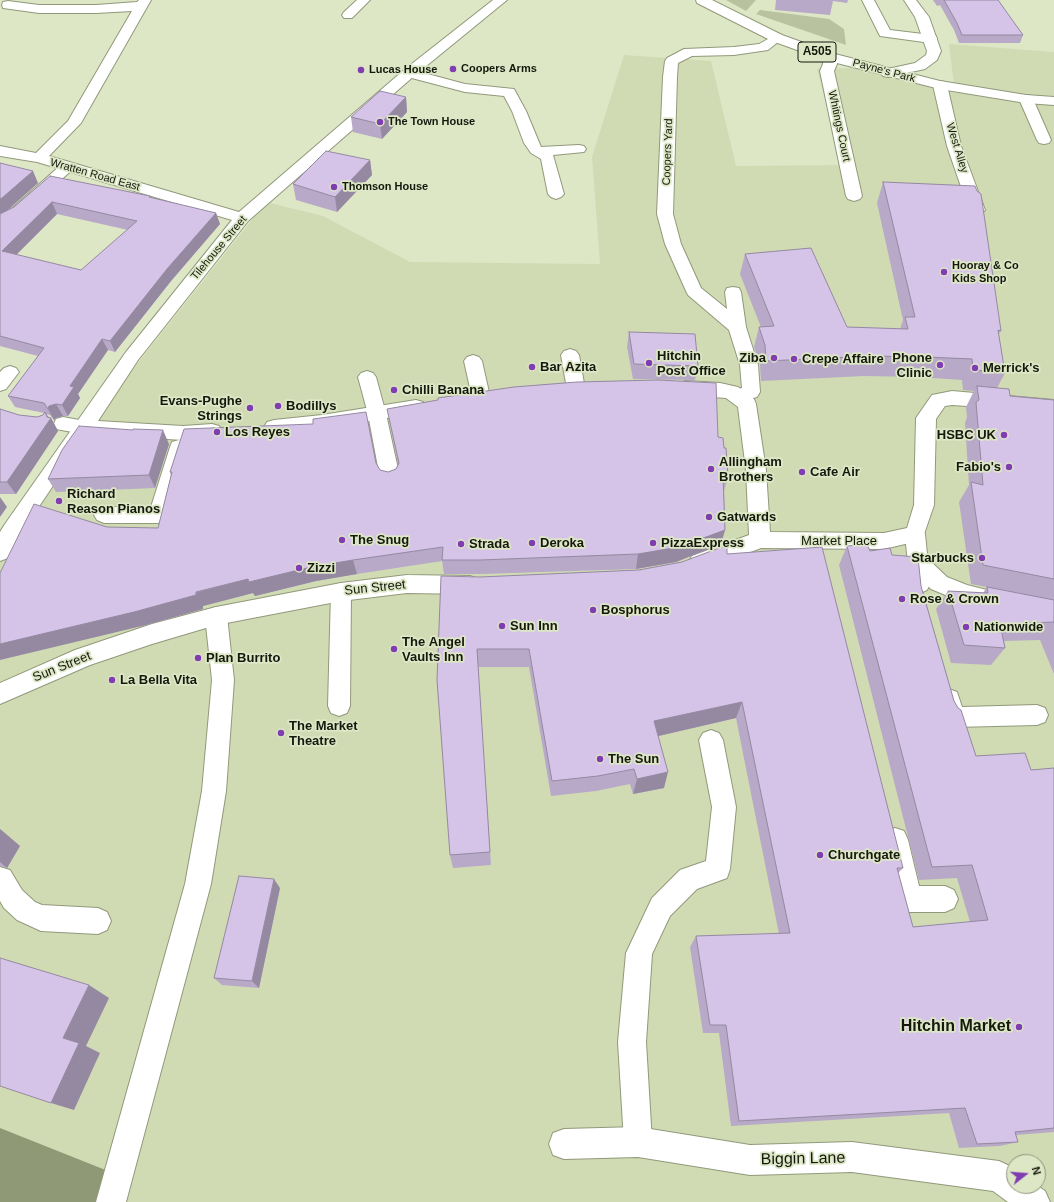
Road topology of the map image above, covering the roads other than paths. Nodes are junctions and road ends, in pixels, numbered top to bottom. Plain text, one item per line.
1 (364, 0) edge
2 (501, 0) edge
3 (702, 0) edge
4 (868, 0) edge
5 (910, 0) edge
6 (143, 3) edge
7 (8, 5) dead end
8 (348, 15) dead end
9 (777, 38) junction
10 (931, 39) junction
11 (830, 56) junction
12 (409, 73) junction
13 (888, 73) junction
14 (940, 85) junction
15 (1026, 99) junction
16 (1054, 101) edge
17 (1044, 140) dead end
18 (579, 149) dead end
19 (0, 152) edge
20 (540, 152) junction
21 (39, 158) junction
22 (67, 167) junction
23 (556, 194) dead end
24 (854, 196) dead end
25 (977, 210) edge
26 (242, 218) junction
27 (4, 219) edge
28 (733, 292) dead end
29 (737, 328) junction
30 (570, 355) dead end
31 (473, 361) dead end
32 (366, 377) dead end
33 (670, 388) edge
34 (576, 389) edge
35 (481, 397) edge
36 (743, 400) junction
37 (436, 404) edge
38 (1054, 407) edge
39 (377, 414) junction
40 (63, 424) dead end
41 (83, 427) junction
42 (231, 430) edge
43 (255, 430) edge
44 (183, 433) junction
45 (390, 478) edge
46 (104, 514) dead end
47 (915, 534) junction
48 (760, 540) junction
49 (820, 541) junction
50 (0, 552) edge
51 (826, 564) edge
52 (918, 564) junction
53 (684, 568) edge
54 (489, 585) edge
55 (341, 592) junction
56 (1010, 603) edge
57 (922, 604) edge
58 (216, 616) junction
59 (944, 680) edge
60 (0, 694) edge
61 (339, 706) dead end
62 (1037, 715) dead end
63 (711, 740) dead end
64 (890, 823) edge
65 (1, 879) edge
66 (945, 899) dead end
67 (98, 921) dead end
68 (638, 1142) junction
69 (564, 1144) dead end
70 (111, 1202) edge
71 (1034, 1202) edge

1 - 8 lane
2 - 12 street, Tilehouse Street
3 - 9 street, Payne's Park / A505
4 - 10 lane
5 - 10 street
6 - 7 street
6 - 21 street, Wratten Road East
9 - 11 street, Payne's Park / A505
9 - 29 lane, Coopers Yard
10 - 13 street
11 - 13 street, Payne's Park / A505
11 - 24 street, Whitings Court
12 - 20 lane
12 - 26 street, Tilehouse Street
13 - 14 street, Payne's Park / A505
14 - 15 street, Payne's Park / A505
14 - 25 lane, West Alley
15 - 16 street, Payne's Park / A505
15 - 17 lane
18 - 20 lane
19 - 21 street
20 - 23 lane
21 - 22 street, Wratten Road East
22 - 26 street, Wratten Road East
22 - 27 lane
26 - 41 street, Tilehouse Street
28 - 29 lane
29 - 36 lane
30 - 34 lane
31 - 35 lane
32 - 39 lane
33 - 36 street
36 - 48 street
37 - 39 street
38 - 47 street
39 - 43 street
39 - 45 lane
40 - 41 lane
41 - 44 street
41 - 50 street, Tilehouse Street
42 - 44 street
44 - 46 lane
47 - 49 street, Market Place
47 - 52 lane
48 - 49 street, Market Place
48 - 53 street
49 - 51 street
52 - 56 street
52 - 57 lane
54 - 55 street, Sun Street
55 - 58 street, Sun Street
55 - 61 lane
58 - 60 street, Sun Street
58 - 70 lane
59 - 62 lane
63 - 68 lane
64 - 66 street
65 - 67 lane
68 - 69 street, Biggin Lane
68 - 71 street, Biggin Lane

